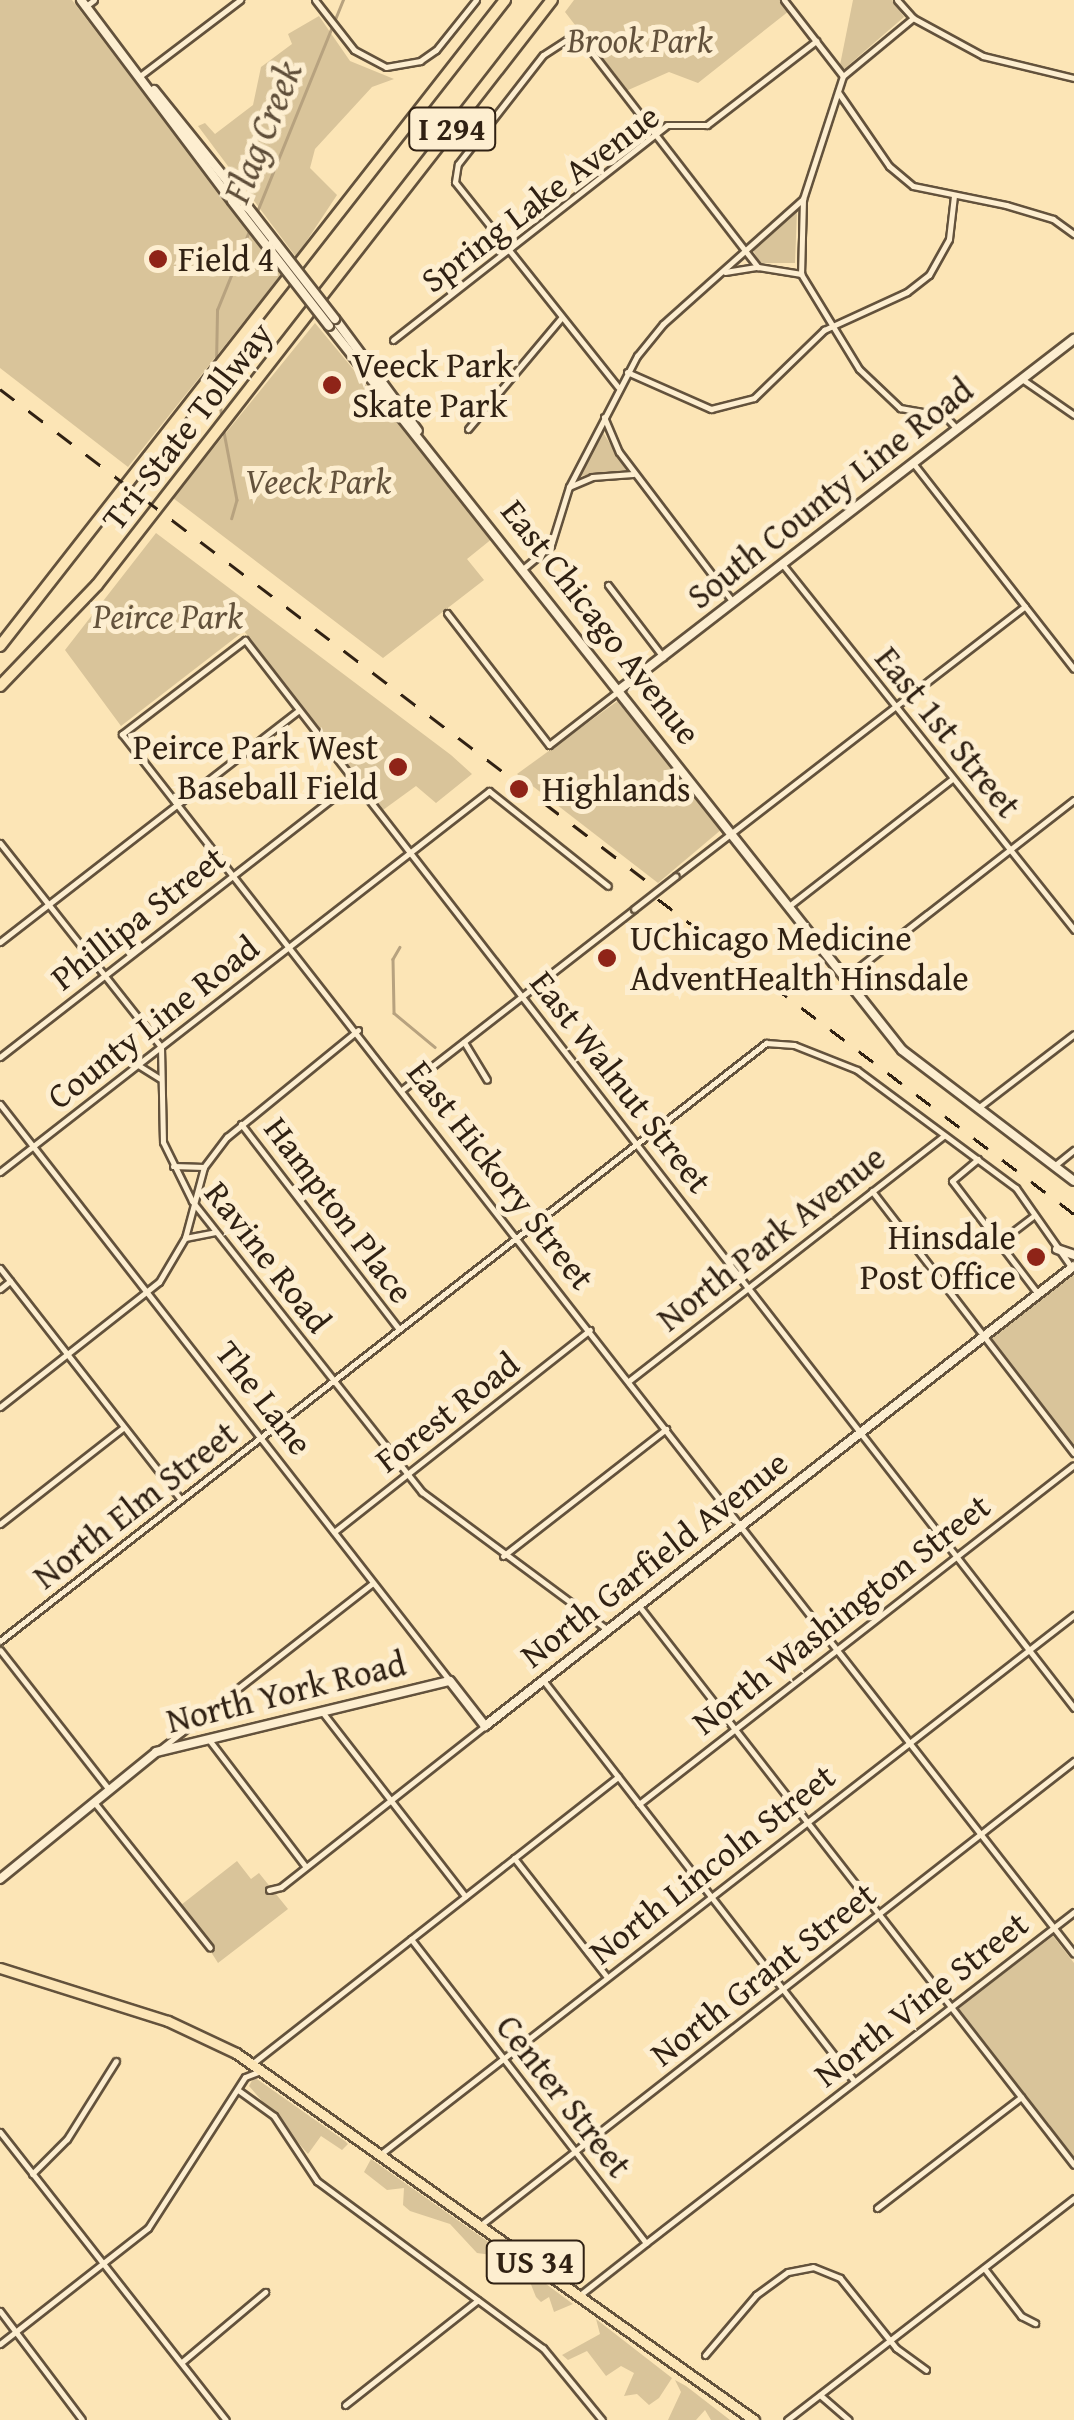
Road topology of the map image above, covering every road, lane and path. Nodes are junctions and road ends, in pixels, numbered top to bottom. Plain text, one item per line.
1 (94, 0) edge
2 (240, 0) edge
3 (315, 0) edge
4 (476, 0) edge
5 (505, 0) edge
6 (552, 0) edge
7 (784, 0) edge
8 (897, 0) edge
9 (84, 3) edge
10 (913, 18) junction
11 (816, 41) junction
12 (140, 76) junction
13 (843, 76) junction
14 (1074, 78) edge
15 (838, 92) junction
16 (655, 134) junction
17 (954, 196) junction
18 (803, 199) junction
19 (1074, 234) edge
20 (506, 248) junction
21 (746, 251) junction
22 (758, 267) junction
23 (722, 272) junction
24 (802, 274) junction
25 (561, 318) junction
26 (835, 323) junction
27 (1074, 339) edge
28 (393, 340) dead end
29 (627, 372) junction
30 (1022, 379) junction
31 (618, 386) junction
32 (604, 416) junction
33 (1074, 416) edge
34 (957, 429) junction
35 (468, 430) dead end
36 (913, 464) junction
37 (634, 474) junction
38 (570, 488) junction
39 (783, 564) junction
40 (524, 568) junction
41 (608, 584) dead end
42 (733, 602) junction
43 (1025, 606) junction
44 (446, 613) dead end
45 (0, 646) edge
46 (662, 656) junction
47 (1074, 670) edge
48 (0, 686) edge
49 (620, 690) junction
50 (895, 707) junction
51 (299, 710) junction
52 (122, 734) joint
53 (952, 778) junction
54 (354, 780) junction
55 (1074, 800) edge
56 (177, 805) junction
57 (732, 833) junction
58 (0, 843) edge
59 (1010, 850) junction
60 (410, 853) junction
61 (232, 876) junction
62 (608, 886) dead end
63 (47, 905) junction
64 (789, 906) junction
65 (1074, 930) edge
66 (0, 942) edge
67 (290, 947) junction
68 (104, 976) junction
69 (845, 978) junction
70 (522, 996) junction
71 (358, 1030) junction
72 (1074, 1034) edge
73 (464, 1042) junction
74 (161, 1047) junction
75 (0, 1057) edge
76 (138, 1065) junction
77 (159, 1078) junction
78 (487, 1080) dead end
79 (403, 1090) junction
80 (0, 1104) edge
81 (978, 1108) junction
82 (241, 1123) junction
83 (943, 1136) junction
84 (636, 1142) junction
85 (33, 1146) junction
86 (1074, 1150) edge
87 (978, 1159) junction
88 (171, 1165) junction
89 (1054, 1166) junction
90 (204, 1167) junction
91 (0, 1172) edge
92 (1074, 1181) edge
93 (872, 1191) junction
94 (192, 1201) junction
95 (1032, 1216) junction
96 (216, 1232) junction
97 (516, 1234) junction
98 (185, 1238) junction
99 (998, 1242) junction
100 (1057, 1248) junction
101 (1074, 1255) edge
102 (0, 1268) edge
103 (1073, 1268) edge
104 (10, 1281) junction
105 (748, 1287) junction
106 (0, 1289) edge
107 (147, 1293) junction
108 (1038, 1294) junction
109 (398, 1328) junction
110 (590, 1330) junction
111 (984, 1337) junction
112 (67, 1354) junction
113 (332, 1380) junction
114 (629, 1380) junction
115 (0, 1406) edge
116 (124, 1427) junction
117 (666, 1429) junction
118 (861, 1433) junction
119 (261, 1438) junction
120 (1074, 1454) edge
121 (1074, 1464) edge
122 (407, 1475) junction
123 (181, 1500) junction
124 (0, 1524) edge
125 (742, 1526) junction
126 (334, 1532) junction
127 (502, 1556) junction
128 (956, 1556) junction
129 (374, 1583) junction
130 (639, 1606) junction
131 (1074, 1615) edge
132 (608, 1630) junction
133 (0, 1641) edge
134 (838, 1649) junction
135 (0, 1650) edge
136 (1029, 1650) junction
137 (543, 1680) junction
138 (450, 1681) junction
139 (1074, 1708) edge
140 (322, 1711) junction
141 (485, 1726) junction
142 (735, 1729) junction
143 (210, 1741) junction
144 (910, 1742) junction
145 (156, 1752) junction
146 (1074, 1761) edge
147 (618, 1777) junction
148 (108, 1788) junction
149 (391, 1800) junction
150 (93, 1801) junction
151 (639, 1804) junction
152 (807, 1822) junction
153 (982, 1835) junction
154 (514, 1858) junction
155 (306, 1868) junction
156 (0, 1879) edge
157 (269, 1890) dead end
158 (466, 1896) junction
159 (711, 1897) junction
160 (1074, 1912) edge
161 (879, 1915) junction
162 (1054, 1928) junction
163 (411, 1938) junction
164 (210, 1948) dead end
165 (1074, 1954) edge
166 (0, 1968) edge
167 (607, 1977) junction
168 (782, 1990) junction
169 (951, 2007) junction
170 (242, 2056) junction
171 (504, 2058) junction
172 (116, 2061) dead end
173 (253, 2063) junction
174 (264, 2070) junction
175 (244, 2077) junction
176 (854, 2082) junction
177 (238, 2090) junction
178 (1021, 2097) junction
179 (0, 2132) edge
180 (575, 2151) junction
181 (382, 2153) junction
182 (1074, 2165) edge
183 (32, 2174) junction
184 (1074, 2198) edge
185 (877, 2208) dead end
186 (482, 2224) junction
187 (646, 2243) junction
188 (103, 2264) junction
189 (984, 2268) junction
190 (265, 2292) dead end
191 (580, 2295) junction
192 (478, 2300) junction
193 (0, 2311) edge
194 (1034, 2323) dead end
195 (14, 2332) junction
196 (890, 2341) junction
197 (0, 2344) edge
198 (704, 2356) dead end
199 (182, 2362) junction
200 (926, 2370) dead end
201 (820, 2396) junction
202 (346, 2405) dead end
203 (82, 2420) edge
204 (226, 2420) edge
205 (602, 2420) edge
206 (754, 2420) edge
207 (787, 2420) edge
208 (849, 2420) edge

1 - 9 street
2 - 12 street
3 - 4 street
5 - 45 highway, Tri-State Tollway / I 294
6 - 48 highway, Tri-State Tollway / I 294
7 - 11 street
8 - 10 street
9 - 12 main road, East Chicago Avenue
10 - 13 street
10 - 14 street
11 - 13 street
11 - 16 street, Spring Lake Avenue
12 - 40 main road, East Chicago Avenue, bridge
13 - 15 street
15 - 17 street
15 - 18 street
16 - 20 street, Spring Lake Avenue
16 - 20 street
16 - 21 street
17 - 19 street
17 - 26 street
18 - 21 street
18 - 24 street
20 - 25 street
20 - 28 street, Spring Lake Avenue
21 - 22 street
21 - 23 street
22 - 23 street
22 - 24 street
23 - 29 street
24 - 26 street
25 - 31 street
25 - 35 street
26 - 29 street
26 - 34 street
27 - 30 main road, South County Line Road
29 - 31 street
30 - 33 street
30 - 34 main road, South County Line Road
31 - 32 street
32 - 37 street
32 - 38 street
34 - 36 main road, South County Line Road
36 - 39 main road, South County Line Road
36 - 43 street
37 - 38 street
37 - 42 street
38 - 40 street
39 - 42 main road, South County Line Road
39 - 50 street, East 1st Street
40 - 49 main road, East Chicago Avenue
41 - 46 street
42 - 46 main road, South County Line Road
43 - 47 street
43 - 50 street
44 - 49 street
46 - 49 main road, South County Line Road
49 - 57 main road, East Chicago Avenue
50 - 53 street, East 1st Street
50 - 57 street
51 - 52 street, East Walnut Street
51 - 54 street, East Walnut Street
51 - 56 street
52 - 56 street, East Hickory Street
53 - 59 street, East 1st Street
53 - 64 street
54 - 60 street, East Walnut Street
54 - 61 street, Phillipa Street
55 - 59 street
56 - 61 street, East Hickory Street
56 - 63 street
57 - 64 main road, East Chicago Avenue
57 - 70 street, bridge
58 - 63 street
59 - 65 street, East 1st Street
59 - 69 street
60 - 62 street, County Line Road
60 - 67 street, County Line Road
60 - 70 street, East Walnut Street
61 - 67 street, East Hickory Street
61 - 68 street, Phillipa Street
63 - 66 street
63 - 68 street
64 - 69 main road, East Chicago Avenue
67 - 71 street, East Hickory Street
67 - 74 street, County Line Road
68 - 74 street
68 - 75 street, Phillipa Street
69 - 81 main road, East Chicago Avenue
70 - 73 street
70 - 84 street, East Walnut Street
71 - 79 street, East Hickory Street
71 - 82 street
72 - 81 street
73 - 78 street
73 - 79 street
74 - 76 street, County Line Road
74 - 77 street, Ravine Road
76 - 77 street
76 - 85 street, County Line Road
77 - 88 street, Ravine Road
79 - 97 street, East Hickory Street
80 - 85 street, The Lane
81 - 89 main road, East Chicago Avenue
82 - 90 street
82 - 109 street, Hampton Place
83 - 84 street, North Elm Street
83 - 87 street, North Elm Street
83 - 93 street, North Park Avenue
84 - 97 street, North Elm Street
84 - 105 street, East Walnut Street
85 - 91 street, County Line Road
85 - 107 street, The Lane
86 - 89 street
87 - 95 street, North Elm Street
87 - 99 street
88 - 90 street
88 - 94 street, Ravine Road
89 - 92 main road, East Chicago Avenue
90 - 94 street
93 - 105 street, North Park Avenue
93 - 111 street
94 - 96 street, Ravine Road
94 - 98 street
95 - 99 street
95 - 100 street, North Elm Street
96 - 98 street
96 - 113 street, Ravine Road
97 - 109 street, North Elm Street
97 - 110 street, East Hickory Street
98 - 107 street
99 - 108 street
100 - 101 main road
100 - 103 street, North Elm Street
102 - 104 street
103 - 108 main road, North Garfield Avenue
104 - 106 street
104 - 112 street
105 - 114 street, North Park Avenue
105 - 118 street, East Walnut Street
107 - 112 street
107 - 119 street, The Lane
108 - 111 main road, North Garfield Avenue
109 - 113 street, North Elm Street
110 - 114 street, East Hickory Street
110 - 122 street, Forest Road
111 - 118 main road, North Garfield Avenue
111 - 120 street
112 - 115 street
112 - 116 street
113 - 119 street, North Elm Street
113 - 122 street, Ravine Road
114 - 117 street, East Hickory Street
116 - 123 street
116 - 124 street
117 - 125 street, East Hickory Street
117 - 127 street
118 - 125 main road, North Garfield Avenue
118 - 128 street, East Walnut Street
119 - 123 street, North Elm Street
119 - 126 street, The Lane
121 - 128 street, North Washington Street
122 - 126 street, Forest Road
122 - 127 street, Ravine Road
123 - 133 street, North Elm Street
125 - 130 main road, North Garfield Avenue
125 - 134 street, East Hickory Street
126 - 129 street, The Lane
127 - 132 street, Ravine Road
128 - 134 street, North Washington Street
128 - 136 street, East Walnut Street
129 - 138 street, The Lane
129 - 145 street
130 - 132 main road, North Garfield Avenue
130 - 142 street
131 - 136 street, North Lincoln Street
132 - 137 main road, North Garfield Avenue
134 - 142 street, North Washington Street
134 - 144 street, East Hickory Street
135 - 148 street
136 - 139 street, East Walnut Street
136 - 144 street, North Lincoln Street
137 - 141 main road, North Garfield Avenue
137 - 147 street
138 - 140 main road, North York Road
138 - 141 main road, The Lane
140 - 143 main road, North York Road
140 - 149 street
141 - 149 street, North Garfield Avenue
142 - 151 street, North Washington Street
142 - 152 street
143 - 145 main road, North York Road
143 - 155 street
144 - 152 street, North Lincoln Street
144 - 153 street, East Hickory Street
145 - 148 main road, North York Road
146 - 153 street, North Grant Street
147 - 151 street
147 - 154 street
148 - 150 main road, North York Road
149 - 155 street, North Garfield Avenue
149 - 158 street
150 - 156 main road, North York Road
150 - 164 street
151 - 159 street
152 - 159 street, North Lincoln Street
152 - 161 street
153 - 161 street, North Grant Street
153 - 162 street, East Hickory Street
154 - 158 street
154 - 167 street
155 - 157 street, North Garfield Avenue
158 - 163 street
159 - 167 street, North Lincoln Street
159 - 168 street
160 - 162 street, North Vine Street
161 - 168 street, North Grant Street
161 - 169 street
162 - 165 street, East Hickory Street
162 - 169 street, North Vine Street
163 - 171 street, Center Street
163 - 173 street
166 - 170 main road, US 34
167 - 171 street, North Lincoln Street
168 - 176 street
168 - 180 street, North Grant Street
169 - 176 street, North Vine Street
169 - 178 street
170 - 173 main road, US 34
170 - 175 street
171 - 180 street, Center Street
171 - 181 street, North Lincoln Street
172 - 183 street
173 - 174 main road, US 34
174 - 175 street
174 - 181 main road, US 34
175 - 177 street
176 - 187 street, North Vine Street
177 - 188 street
177 - 192 street
178 - 182 street
178 - 185 street
179 - 183 street
180 - 186 street, North Grant Street
180 - 187 street, Center Street
181 - 186 main road, US 34
183 - 188 street
184 - 189 street
186 - 191 main road, US 34
187 - 191 street
188 - 195 street
188 - 199 street
189 - 194 street
189 - 196 street
190 - 199 street
191 - 206 main road, US 34
192 - 202 street
192 - 205 street
193 - 195 street
195 - 197 street
195 - 203 street
196 - 198 street
196 - 200 street
196 - 201 street
199 - 204 street
201 - 207 street
201 - 208 street

